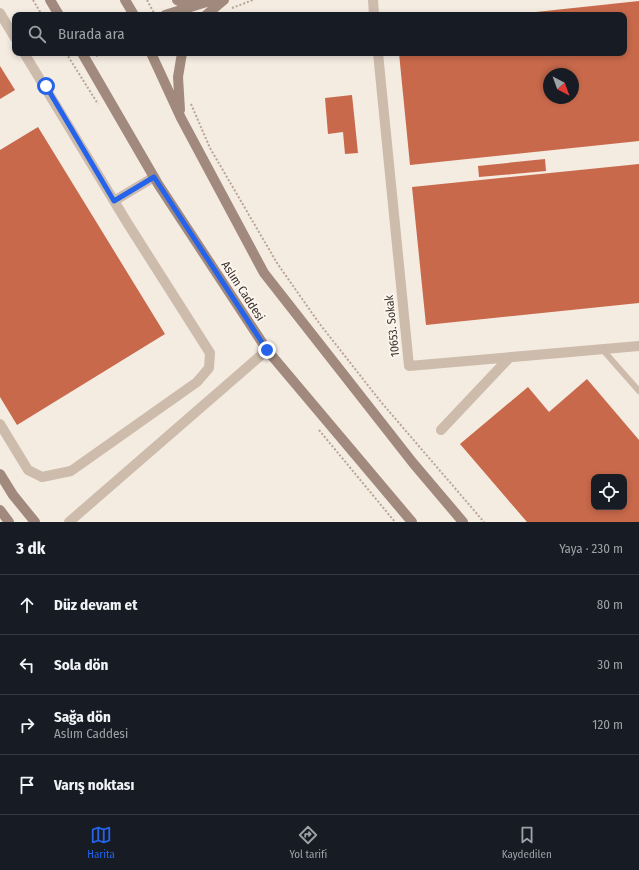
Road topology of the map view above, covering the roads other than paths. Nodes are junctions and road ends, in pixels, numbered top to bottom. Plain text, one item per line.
1 (50, 0) edge
2 (126, 0) edge
3 (177, 0) edge
4 (214, 0) edge
5 (373, 0) edge
6 (203, 3) junction
7 (225, 5) edge
8 (57, 12) edge
9 (132, 12) edge
10 (174, 12) edge
11 (212, 12) edge
12 (374, 12) edge
13 (0, 14) edge
14 (12, 33) edge
15 (26, 56) edge
16 (84, 56) edge
17 (152, 56) edge
18 (182, 56) edge
19 (378, 56) edge
20 (181, 118) junction
21 (154, 177) junction
22 (114, 201) junction
23 (639, 346) edge
24 (602, 349) junction
25 (267, 350) junction
26 (510, 357) junction
27 (639, 392) edge
28 (0, 424) edge
29 (441, 430) dead end
30 (0, 474) edge
31 (0, 510) edge
32 (9, 522) edge
33 (35, 522) edge
34 (68, 522) edge
35 (412, 522) edge
36 (463, 522) edge

1 - 8 main road
2 - 9 main road
3 - 6 main road
4 - 6 main road
5 - 12 street
6 - 10 main road
7 - 11 main road
13 - 14 street
15 - 22 street
16 - 21 main road, Aslım Caddesi
17 - 20 main road
18 - 20 main road
19 - 26 street, 10653. Sokak
20 - 36 main road
21 - 22 street
21 - 25 main road, Aslım Caddesi
22 - 28 street
23 - 24 street, 10653. Sokak
24 - 26 street, 10653. Sokak
24 - 27 lane
25 - 34 street
25 - 35 main road, Aslım Caddesi
26 - 29 street
30 - 33 main road
31 - 32 main road

